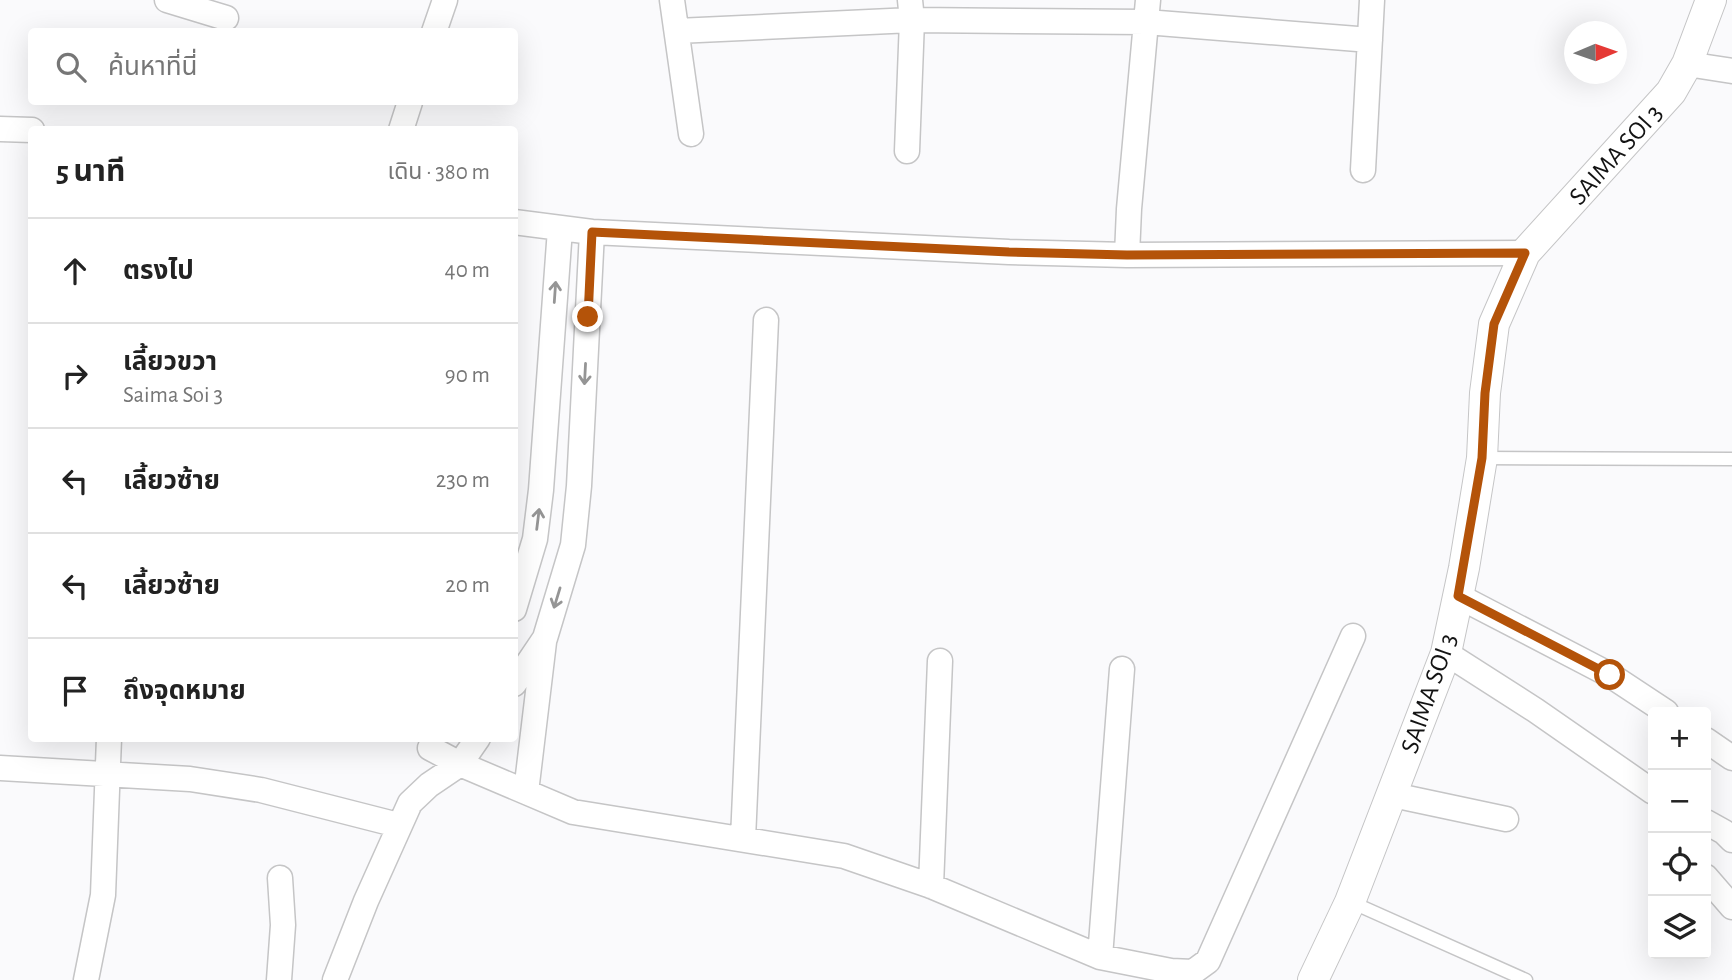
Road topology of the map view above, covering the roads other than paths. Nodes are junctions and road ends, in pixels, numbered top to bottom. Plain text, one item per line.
1 (167, 0) edge
2 (445, 0) edge
3 (672, 0) edge
4 (1372, 0) edge
5 (1711, 0) edge
6 (911, 10) edge
7 (1147, 11) edge
8 (226, 17) edge
9 (435, 28) edge
10 (677, 31) junction
11 (1370, 40) junction
12 (1687, 64) junction
13 (1732, 71) edge
14 (409, 105) edge
15 (402, 126) edge
16 (0, 129) edge
17 (28, 130) edge
18 (691, 134) dead end
19 (907, 151) dead end
20 (1363, 170) dead end
21 (518, 223) edge
22 (560, 229) junction
23 (592, 232) junction
24 (1525, 253) junction
25 (1127, 255) junction
26 (766, 320) dead end
27 (1482, 458) junction
28 (1732, 459) edge
29 (518, 596) edge
30 (1458, 596) junction
31 (1353, 636) dead end
32 (545, 638) junction
33 (1446, 653) junction
34 (940, 661) dead end
35 (1122, 669) dead end
36 (518, 678) edge
37 (1658, 707) edge
38 (109, 742) edge
39 (475, 742) edge
40 (434, 743) edge
41 (1711, 743) edge
42 (1732, 758) edge
43 (460, 764) junction
44 (0, 768) edge
45 (107, 773) junction
46 (429, 785) junction
47 (1648, 789) edge
48 (526, 792) junction
49 (1393, 795) junction
50 (1506, 819) dead end
51 (398, 825) junction
52 (1711, 825) edge
53 (743, 839) junction
54 (1732, 840) edge
55 (280, 878) dead end
56 (1711, 883) edge
57 (931, 886) junction
58 (1350, 902) junction
59 (1732, 907) edge
60 (1100, 957) junction
61 (86, 980) edge
62 (279, 980) edge
63 (335, 980) edge
64 (1313, 980) edge
65 (1526, 980) edge

1 - 8 street
2 - 9 street
3 - 10 street
4 - 11 street
5 - 12 street, SAIMA SOI 3
6 - 7 street
6 - 10 street
6 - 19 street
7 - 11 street
7 - 25 street
10 - 18 street
11 - 20 street
12 - 13 street
12 - 24 street, SAIMA SOI 3
14 - 15 street
16 - 17 street
21 - 22 street
22 - 23 street
29 -> 22 street
23 - 25 street
23 -> 32 street
24 - 25 street
24 - 27 street, SAIMA SOI 3
26 - 53 street
27 - 28 lane
27 - 30 street, SAIMA SOI 3
30 - 33 street, SAIMA SOI 3
30 - 37 street
31 - 60 street
32 - 36 street
32 - 48 street
33 - 47 street
33 - 49 street, SAIMA SOI 3
34 - 57 street
35 - 60 street
38 - 45 street
39 - 43 street
40 - 43 street
40 - 46 street
41 - 42 street
43 - 46 street
43 - 48 street
44 - 45 street
45 - 51 street
45 - 61 street
46 - 51 street
48 - 53 street
49 - 50 street
49 - 58 street, SAIMA SOI 3
51 - 63 street
52 - 54 street
53 - 57 street
55 - 62 street
56 - 59 street
57 - 60 street
58 - 64 street, SAIMA SOI 3
58 - 65 lane

